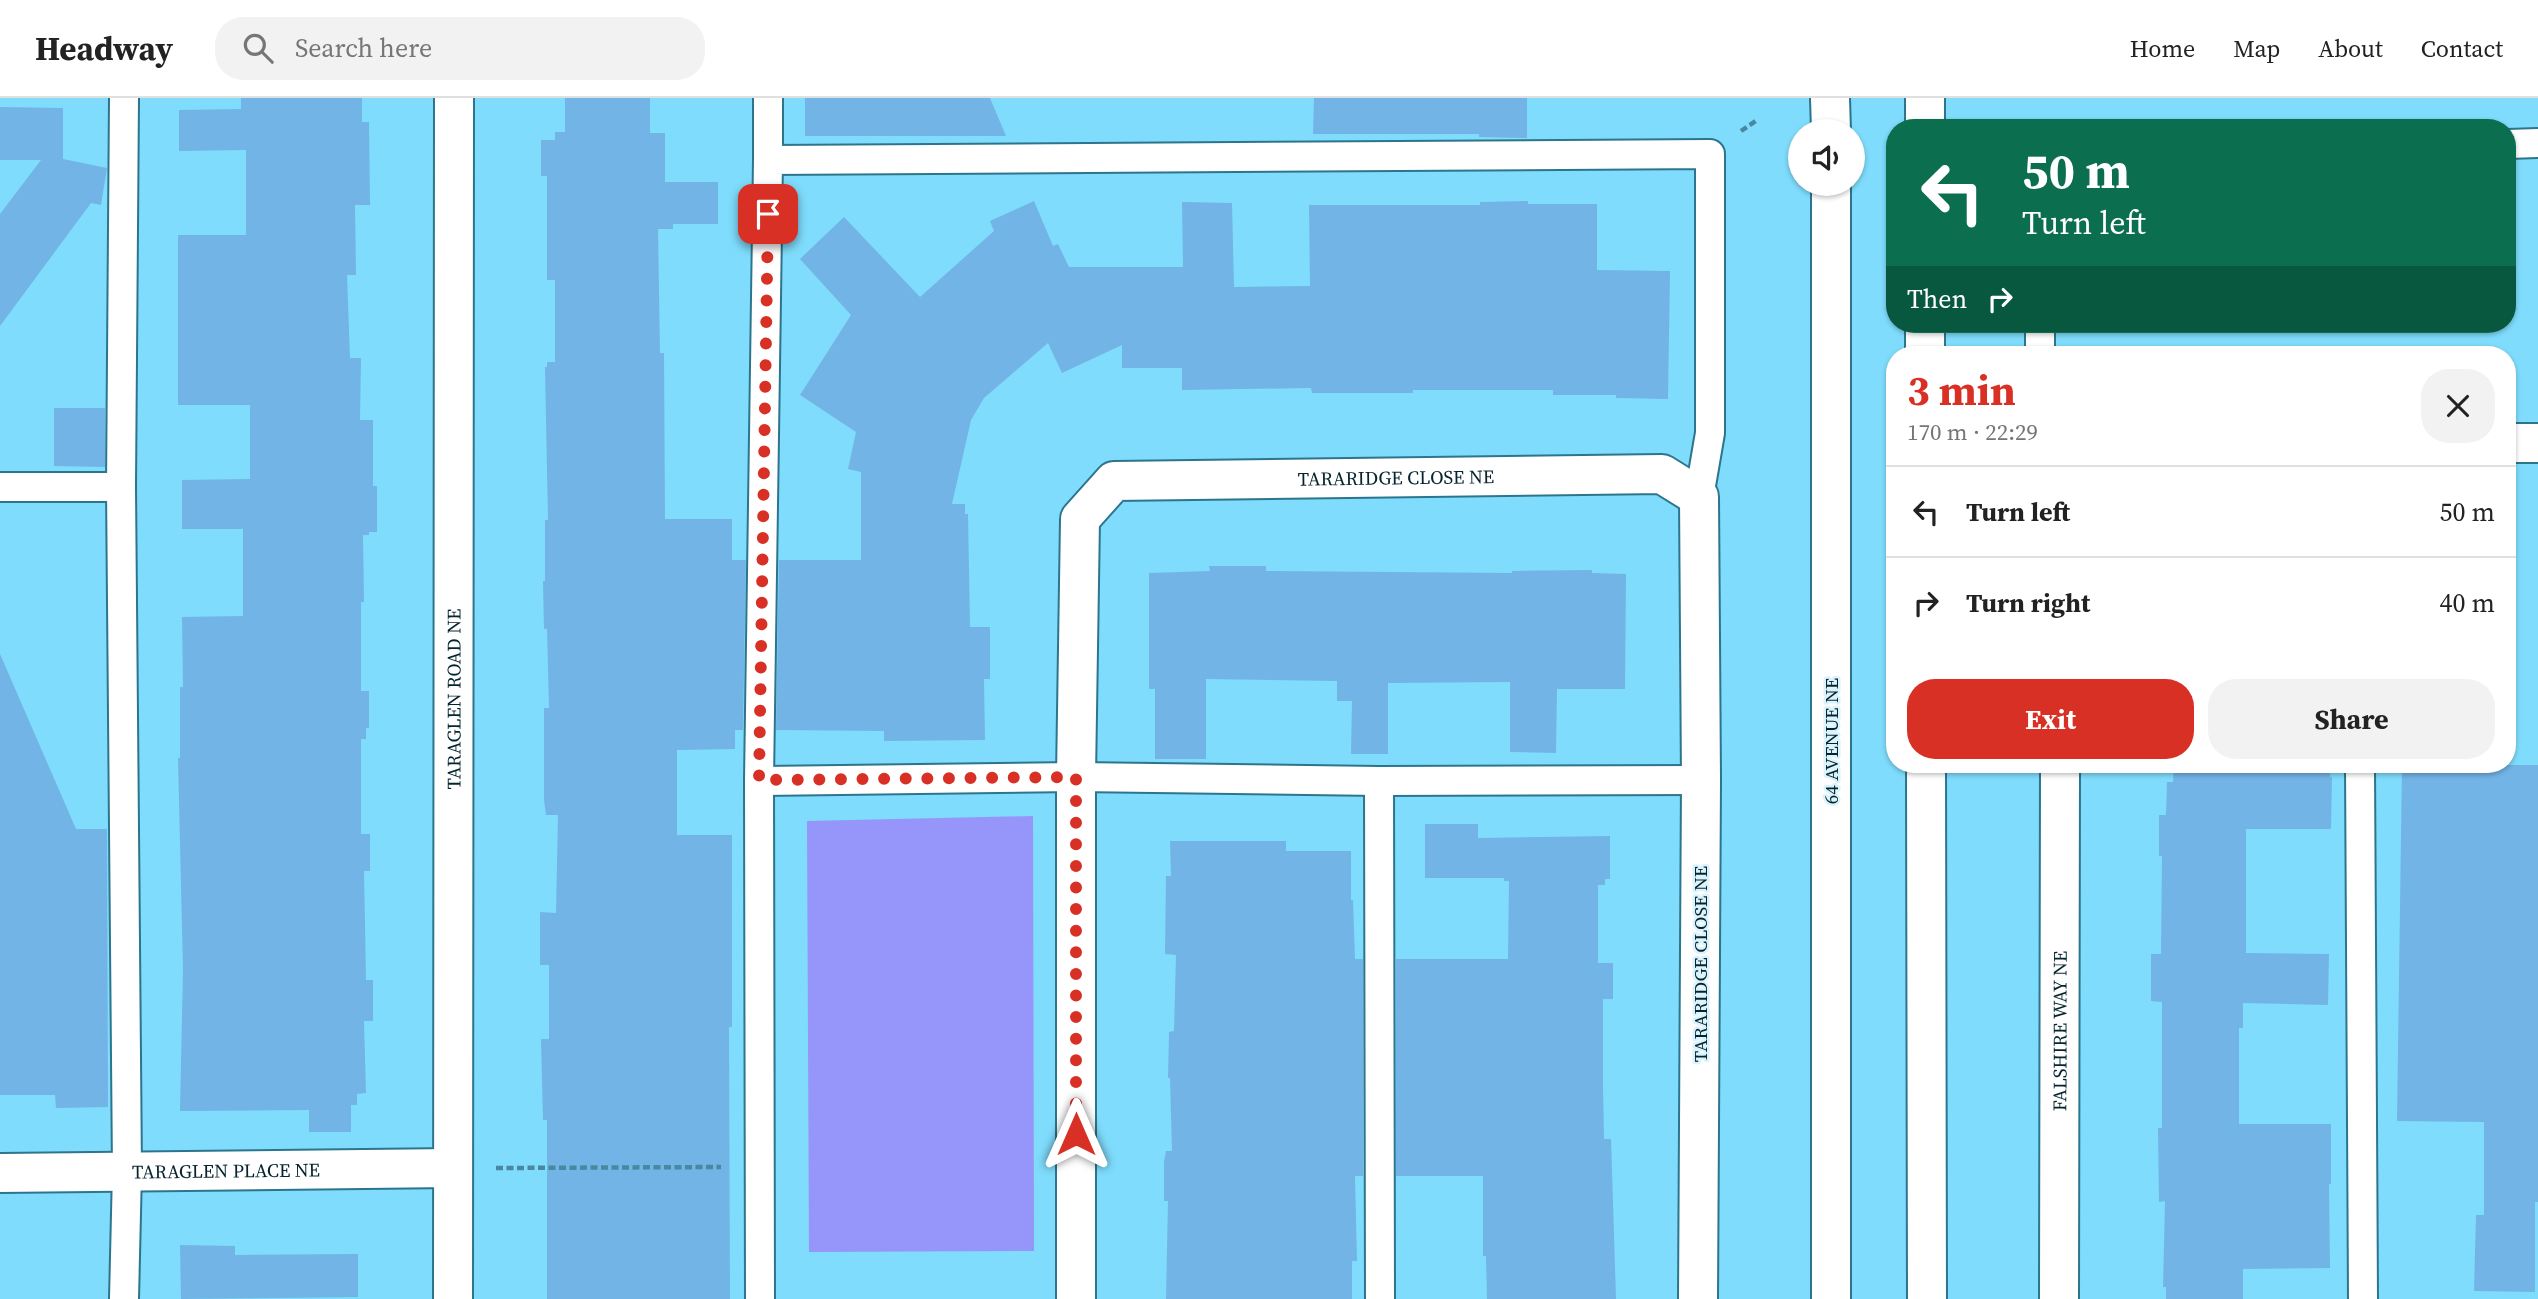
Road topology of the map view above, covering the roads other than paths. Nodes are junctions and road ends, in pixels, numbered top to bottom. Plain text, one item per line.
1 (124, 98) edge
2 (454, 98) edge
3 (768, 98) edge
4 (1830, 98) edge
5 (1925, 98) edge
6 (1830, 119) edge
7 (1925, 119) edge
8 (2538, 143) edge
9 (2516, 144) edge
10 (768, 160) junction
11 (1830, 196) edge
12 (2516, 443) edge
13 (2538, 443) edge
14 (0, 487) edge
15 (121, 487) junction
16 (1699, 497) junction
17 (1926, 773) edge
18 (2060, 773) edge
19 (2360, 773) edge
20 (1076, 777) junction
21 (1701, 779) junction
22 (759, 780) junction
23 (1379, 781) junction
24 (453, 1168) junction
25 (127, 1171) junction
26 (0, 1173) edge
27 (124, 1299) edge
28 (453, 1299) edge
29 (760, 1299) edge
30 (1076, 1299) edge
31 (1380, 1299) edge
32 (1699, 1299) edge
33 (1831, 1299) edge
34 (1927, 1299) edge
35 (2059, 1299) edge
36 (2363, 1299) edge

1 - 15 lane
2 - 24 street, TARAGLEN ROAD NE
3 - 10 lane
4 - 6 street
5 - 7 street
8 - 9 lane
10 - 16 lane
10 - 22 lane
11 - 33 street, 64 AVENUE NE
12 - 13 street
14 - 15 lane
15 - 25 lane
16 - 20 street, TARARIDGE CLOSE NE
16 - 21 street, TARARIDGE CLOSE NE
17 - 34 street
18 - 35 street, FALSHIRE WAY NE
19 - 36 lane
20 - 22 lane
20 - 23 lane
20 - 30 street, TARARIDGE CLOSE NE
21 - 23 lane
21 - 32 street, TARARIDGE CLOSE NE
22 - 29 lane
23 - 31 lane
24 - 25 street, TARAGLEN PLACE NE
24 - 28 street, TARAGLEN ROAD NE
25 - 26 street, TARAGLEN PLACE NE
25 - 27 lane

